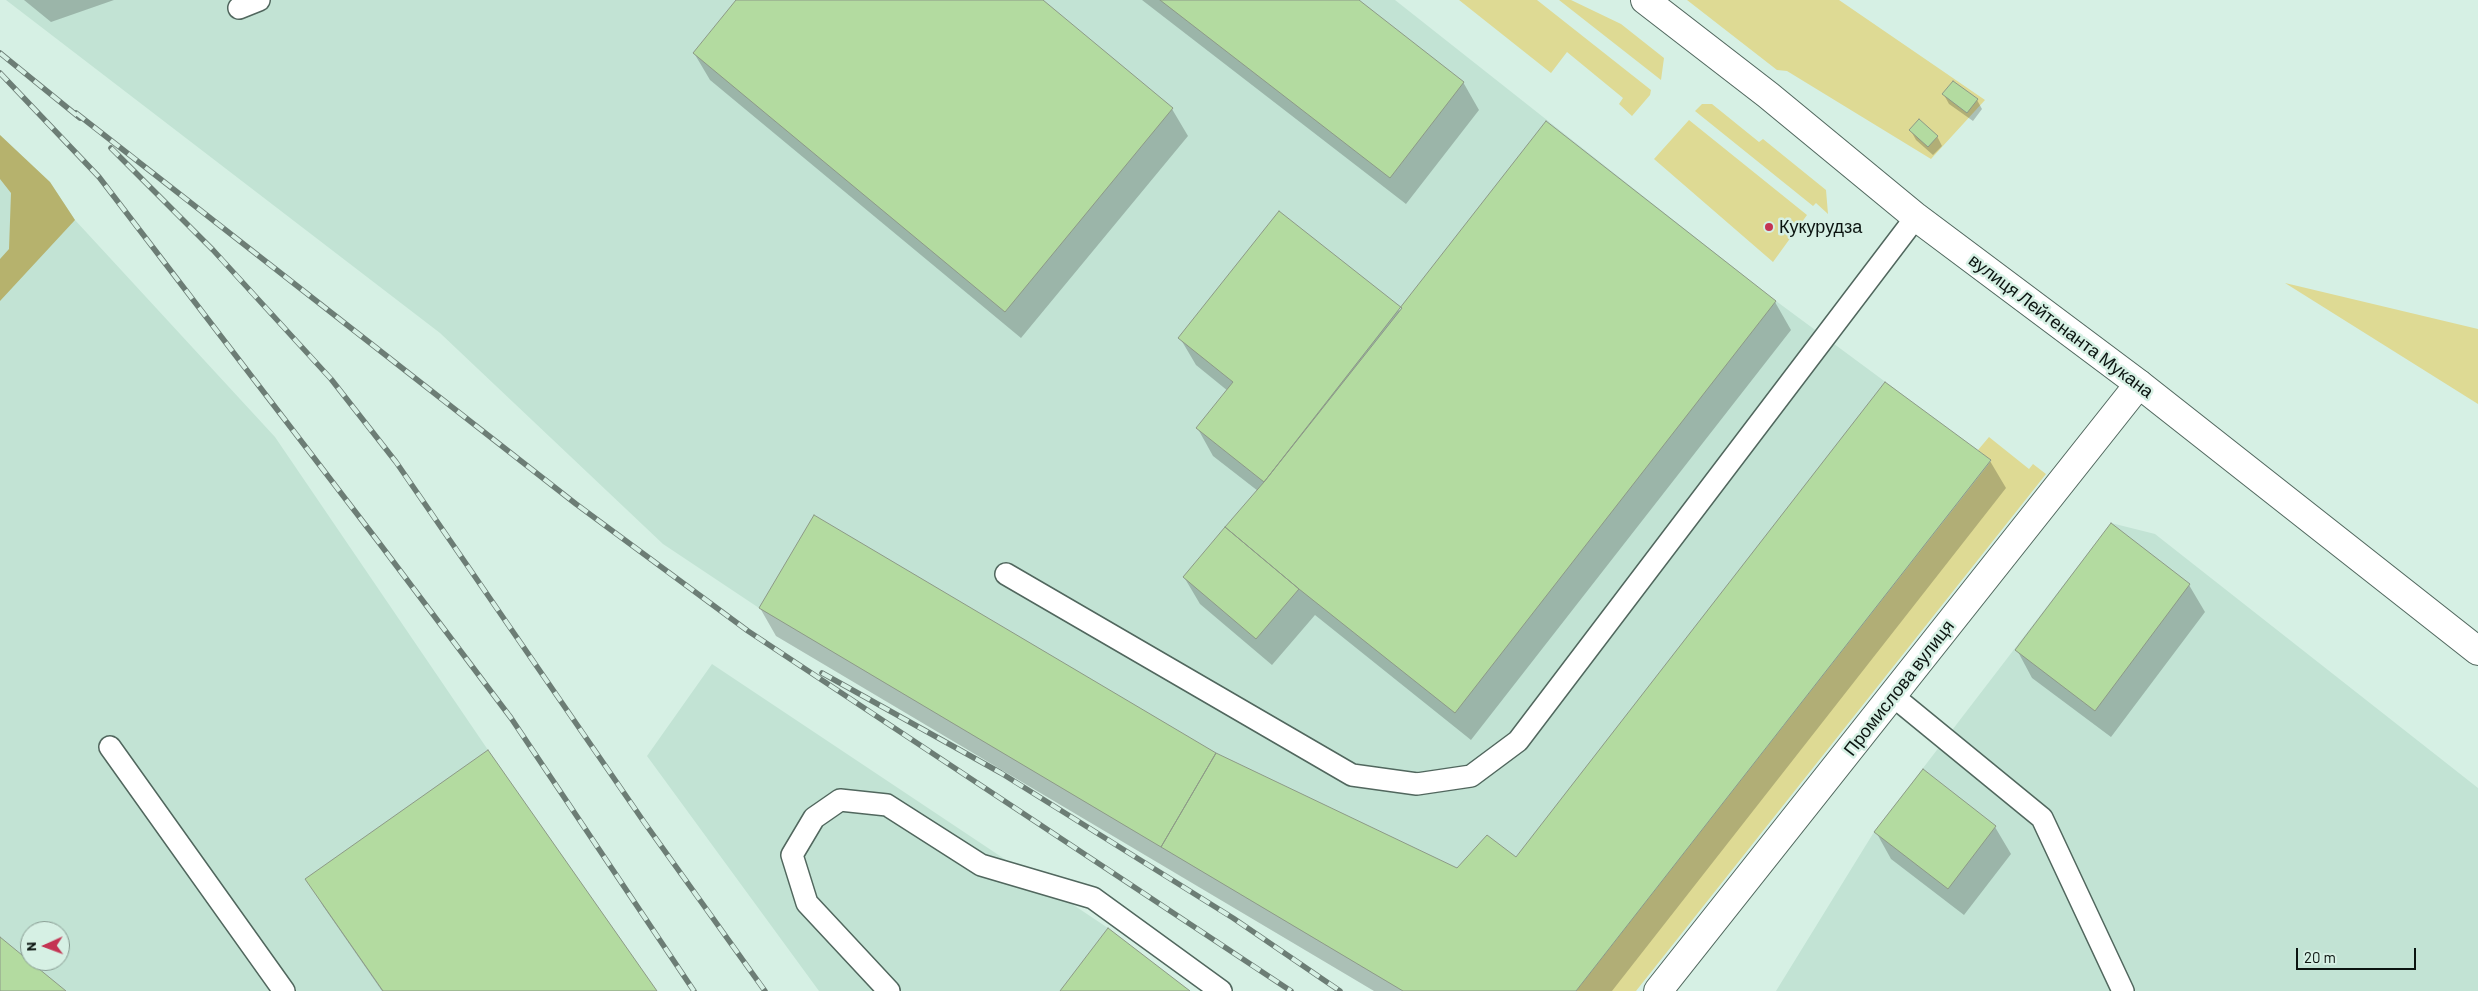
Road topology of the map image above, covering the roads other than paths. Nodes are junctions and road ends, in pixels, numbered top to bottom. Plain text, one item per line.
1 (259, 0) edge
2 (1645, 0) edge
3 (239, 8) dead end
4 (1916, 217) junction
5 (2139, 384) junction
6 (1006, 574) dead end
7 (2478, 651) edge
8 (1893, 696) junction
9 (110, 747) dead end
10 (284, 991) edge
11 (889, 991) edge
12 (1220, 991) edge
13 (1658, 991) edge
14 (2123, 991) edge

1 - 3 lane
2 - 4 main road, вулиця Лейтенанта Мукана
4 - 5 main road, вулиця Лейтенанта Мукана
4 - 6 lane
5 - 7 main road, вулиця Лейтенанта Мукана
5 - 8 main road, Промислова вулиця
8 - 13 main road, Промислова вулиця
8 - 14 lane
9 - 10 lane
11 - 12 lane

